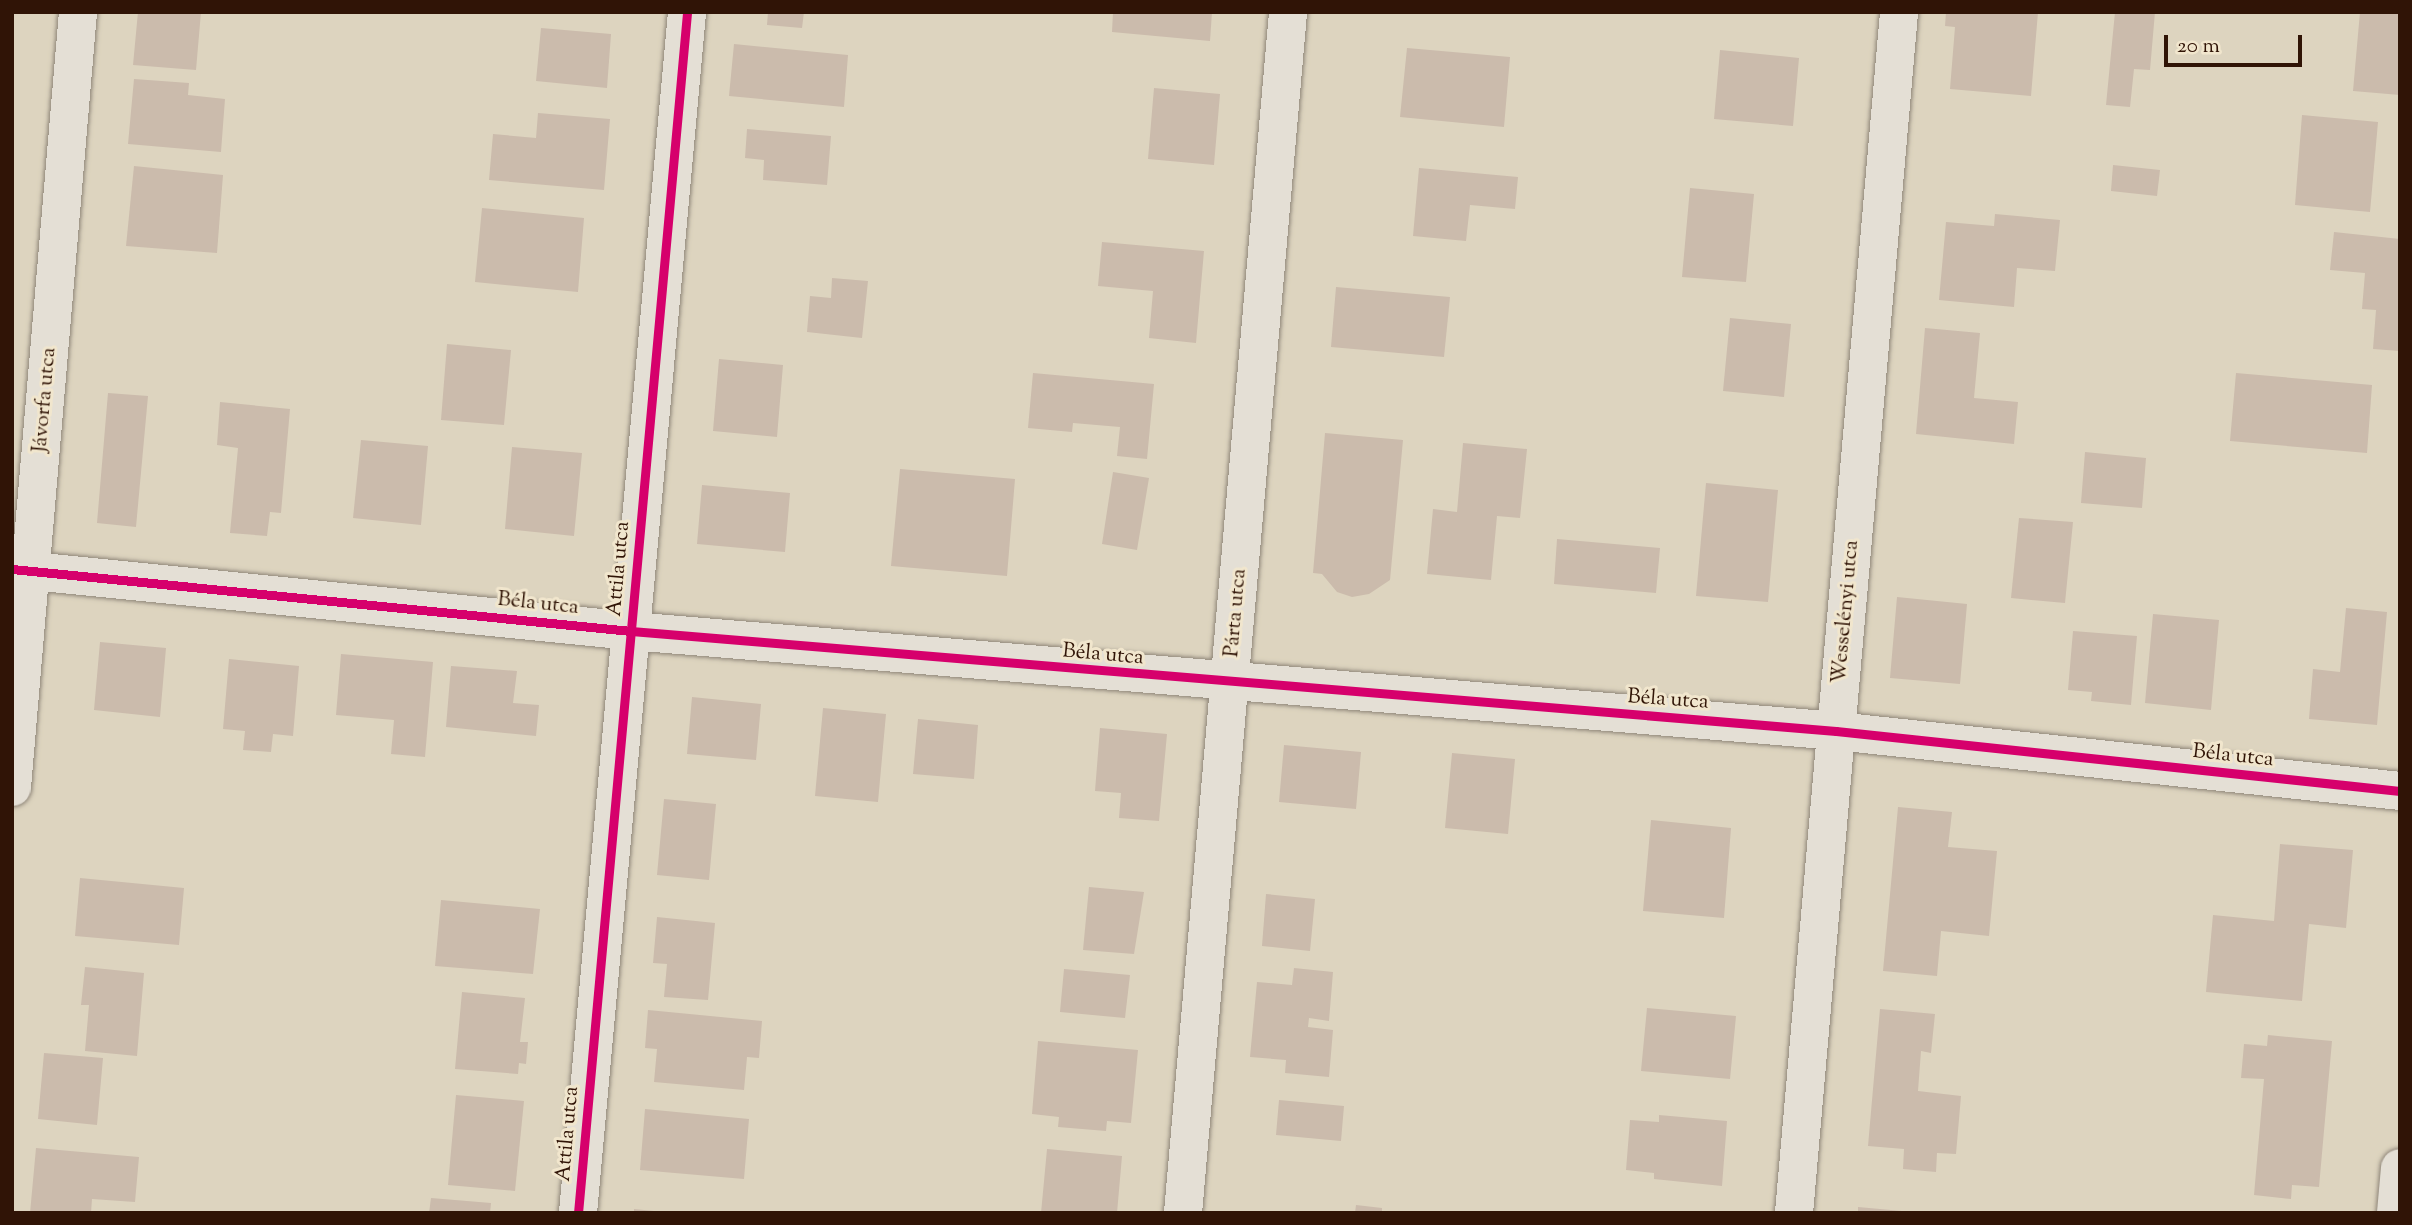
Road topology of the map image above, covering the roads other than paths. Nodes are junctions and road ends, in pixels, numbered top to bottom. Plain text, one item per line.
1 (78, 12) edge
2 (687, 12) edge
3 (1288, 12) edge
4 (1899, 12) edge
5 (21, 570) edge
6 (631, 631) junction
7 (1230, 684) junction
8 (1836, 731) junction
9 (12, 787) edge
10 (2400, 791) edge
11 (2400, 1168) edge
12 (578, 1213) edge
13 (1183, 1213) edge
14 (1794, 1213) edge
15 (2396, 1213) edge

1 - 5 street, Jávorfa utca
2 - 6 street, Attila utca
3 - 7 street, Párta utca
4 - 8 street, Wesselényi utca
5 - 6 street, Béla utca
5 - 9 street, Jávorfa utca
6 - 7 street, Béla utca
6 - 12 street, Attila utca
7 - 8 street, Béla utca
7 - 13 street, Párta utca
8 - 10 street, Béla utca
8 - 14 street, Wesselényi utca
11 - 15 street

